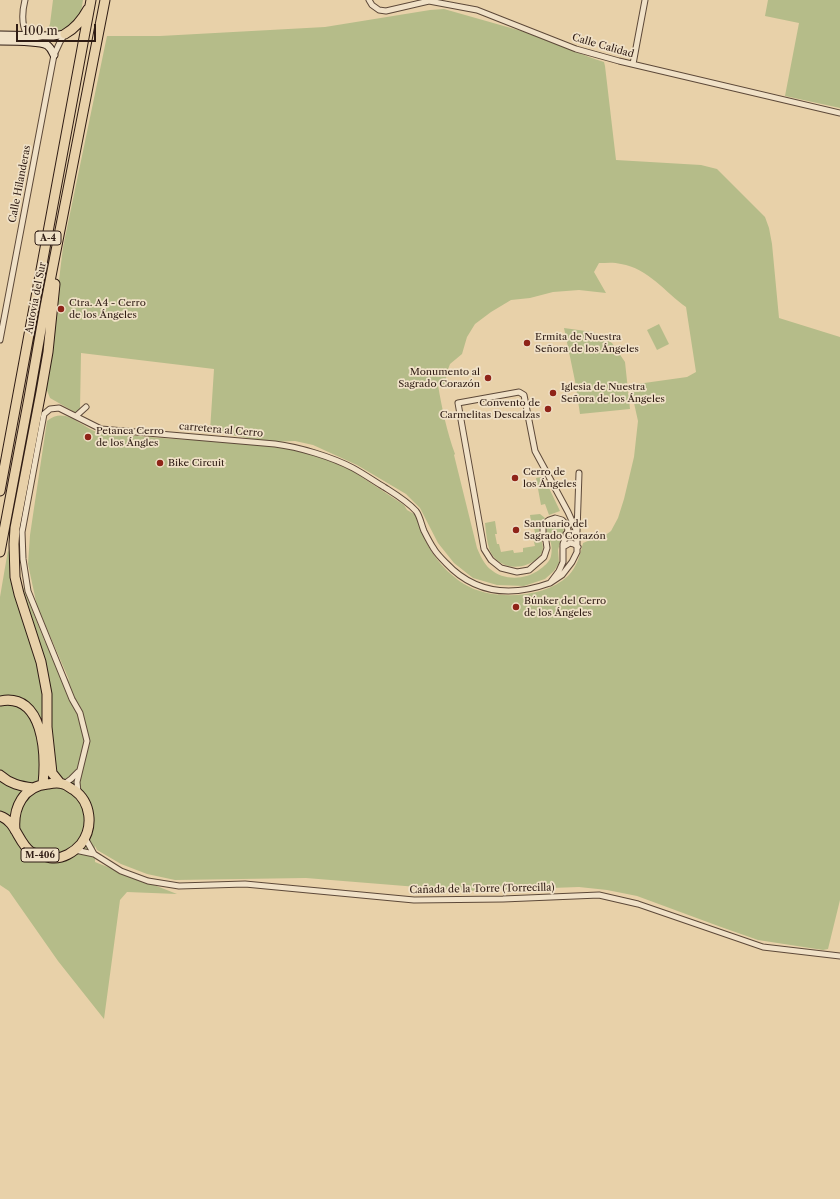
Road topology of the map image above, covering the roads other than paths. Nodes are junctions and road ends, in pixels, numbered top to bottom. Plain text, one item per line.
1 (25, 0) edge
2 (105, 0) edge
3 (369, 0) edge
4 (645, 0) edge
5 (429, 1) edge
6 (91, 3) edge
7 (65, 34) junction
8 (0, 35) edge
9 (27, 35) junction
10 (0, 41) edge
11 (24, 42) junction
12 (54, 55) junction
13 (633, 64) junction
14 (840, 113) edge
15 (58, 239) junction
16 (0, 340) edge
17 (86, 407) dead end
18 (76, 416) junction
19 (579, 474) dead end
20 (1, 480) edge
21 (0, 491) edge
22 (577, 532) junction
23 (566, 534) junction
24 (578, 547) junction
25 (563, 548) junction
26 (0, 552) edge
27 (550, 583) junction
28 (0, 701) edge
29 (79, 771) junction
30 (0, 775) edge
31 (43, 784) junction
32 (62, 784) junction
33 (33, 788) junction
34 (78, 793) junction
35 (0, 816) edge
36 (15, 830) junction
37 (85, 838) junction
38 (75, 850) junction
39 (94, 854) junction
40 (840, 956) edge

1 - 9 street
2 - 15 highway, Autovía del Sur / A-4
3 - 5 street, Calle Calidad
4 - 13 street
5 - 13 street, Calle Calidad
6 - 7 highway
6 - 20 highway, Autovía del Sur / A-4
7 - 9 street
7 - 12 street, Calle Hilanderas
8 - 9 street
9 - 11 street
10 - 11 street
11 - 12 street
12 - 16 street, Calle Hilanderas
13 - 14 street, Calle Calidad
15 - 26 highway, Autovía del Sur / A-4
15 - 32 highway
17 - 18 street
18 - 27 street, carretera al Cerro
18 - 29 street, carretera al Cerro
19 - 22 street
20 - 21 highway, Autovía del Sur / A-4
22 - 23 street
22 - 23 street
22 - 24 street
23 - 25 street
24 - 25 street
24 - 27 street
25 - 27 street
28 - 31 highway
29 - 32 street
29 - 34 street
30 - 33 highway
31 - 32 highway
31 - 33 highway
32 - 34 highway, M-406
33 - 36 highway
34 - 37 highway, M-406
35 - 36 highway, M-406
36 - 38 highway, M-406
37 - 38 highway, M-406
37 - 39 street
38 - 39 street, Cañada de la Torre (Torrecilla)
39 - 40 street, Cañada de la Torre (Torrecilla)

